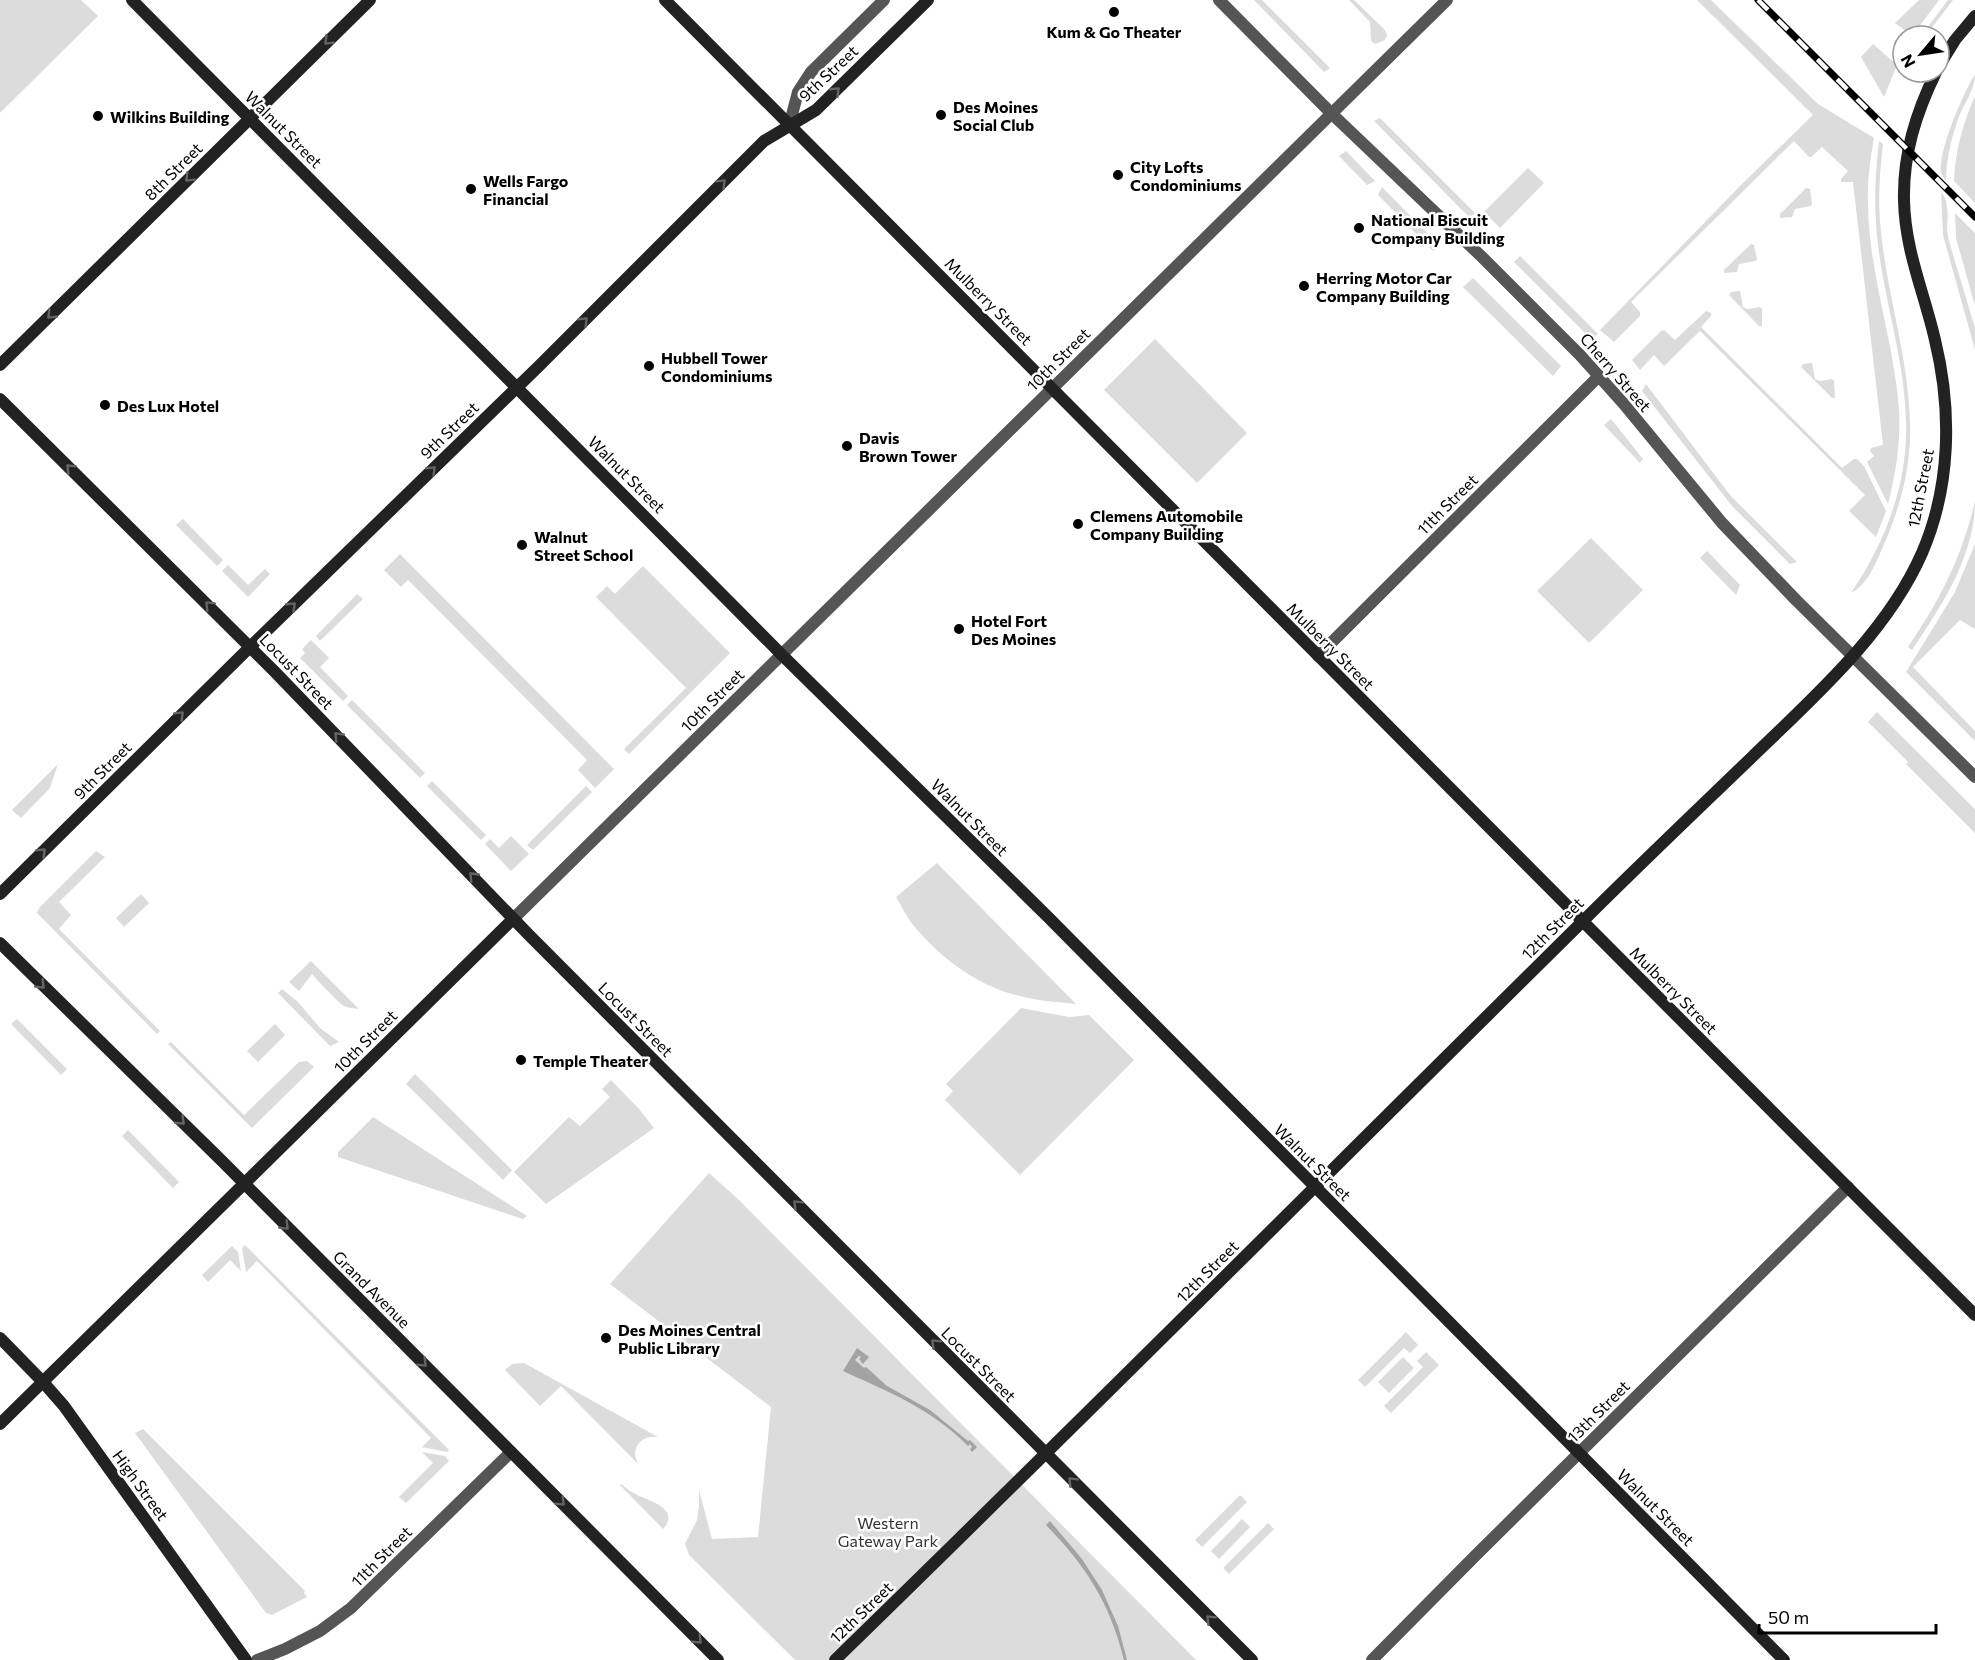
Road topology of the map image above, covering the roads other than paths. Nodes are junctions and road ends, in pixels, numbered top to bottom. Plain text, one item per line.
1 (132, 0) edge
2 (370, 0) edge
3 (664, 0) edge
4 (884, 0) edge
5 (928, 0) edge
6 (1219, 0) edge
7 (1447, 0) edge
8 (1975, 16) edge
9 (1951, 46) edge
10 (1930, 84) edge
11 (1331, 113) junction
12 (250, 118) junction
13 (789, 126) junction
14 (0, 365) edge
15 (1599, 376) junction
16 (516, 387) junction
17 (1052, 388) junction
18 (0, 399) edge
19 (250, 646) junction
20 (782, 655) junction
21 (1318, 656) junction
22 (1852, 656) junction
23 (1975, 777) edge
24 (0, 894) edge
25 (513, 919) junction
26 (1583, 921) junction
27 (0, 943) edge
28 (244, 1184) junction
29 (1848, 1187) junction
30 (1315, 1188) junction
31 (1975, 1315) edge
32 (0, 1338) edge
33 (43, 1382) junction
34 (0, 1424) edge
35 (511, 1452) junction
36 (1579, 1454) junction
37 (1046, 1455) junction
38 (246, 1660) edge
39 (257, 1660) edge
40 (718, 1660) edge
41 (835, 1660) edge
42 (1252, 1660) edge
43 (1372, 1660) edge
44 (1784, 1660) edge

1 - 12 street, Walnut Street
2 -> 12 street, 8th Street
3 - 13 street, Mulberry Street
4 - 13 street
13 -> 5 street, 9th Street
6 - 11 street, Cherry Street
7 - 11 street, 10th Street
8 - 9 street
10 - 22 street, 12th Street
11 - 15 street, Cherry Street
11 - 17 street, 10th Street
12 -> 14 street, 8th Street
12 - 16 street, Walnut Street
16 -> 13 street, 9th Street
13 - 17 street, Mulberry Street
15 - 21 street, 11th Street
15 - 22 street, Cherry Street
19 -> 16 street, 9th Street
16 - 20 street, Walnut Street
17 - 20 street, 10th Street
17 - 21 street, Mulberry Street
19 -> 18 street, Locust Street
24 -> 19 street, 9th Street
25 -> 19 street, Locust Street
20 - 25 street, 10th Street
20 - 30 street, Walnut Street
21 - 26 street, Mulberry Street
22 - 23 street, Cherry Street
22 - 26 street, 12th Street
25 - 28 street, 10th Street
37 -> 25 street, Locust Street
26 - 29 street, Mulberry Street
26 - 30 street, 12th Street
27 -> 28 street, Grand Avenue
28 - 33 street, 10th Street
28 -> 35 street, Grand Avenue
29 - 31 street, Mulberry Street
29 - 36 street, 13th Street
30 - 36 street, Walnut Street
30 - 37 street, 12th Street
32 - 33 street, High Street
33 - 34 street, 10th Street
33 - 38 street, High Street
35 - 39 street, 11th Street
35 -> 40 street, Grand Avenue
36 - 43 street, 13th Street
36 - 44 street, Walnut Street
37 - 41 street, 12th Street
42 -> 37 street, Locust Street

